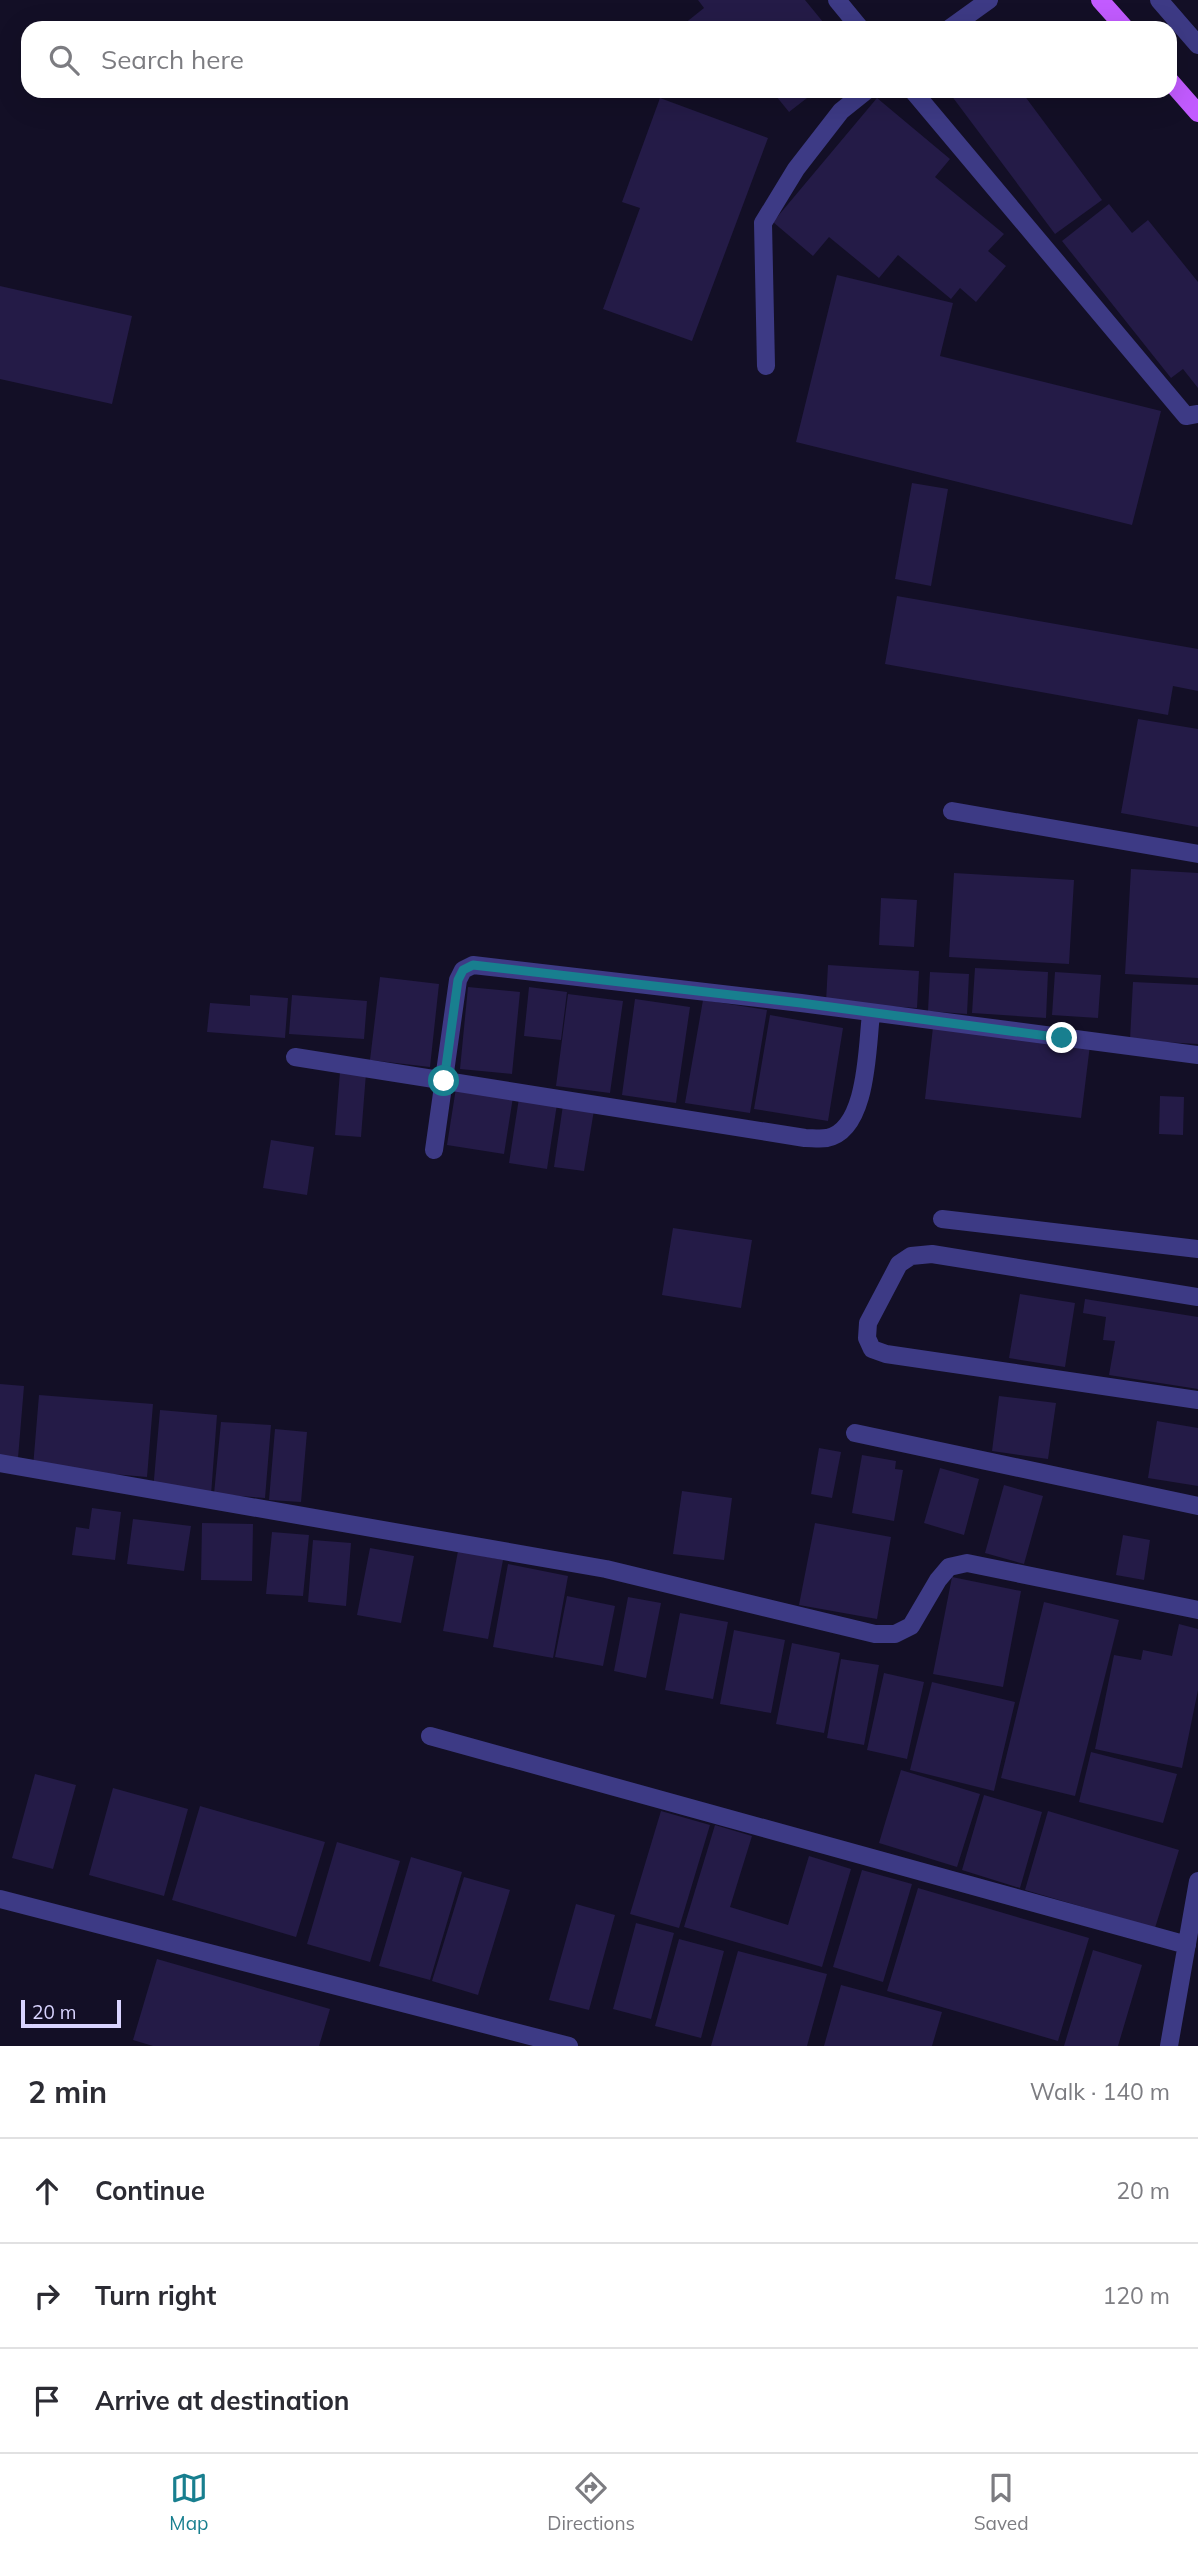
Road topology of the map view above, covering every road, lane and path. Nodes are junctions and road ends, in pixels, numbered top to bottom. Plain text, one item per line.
1 (836, 0) edge
2 (989, 0) edge
3 (1100, 0) edge
4 (1158, 0) edge
5 (854, 21) edge
6 (960, 21) edge
7 (1119, 21) edge
8 (1177, 21) edge
9 (1177, 21) edge
10 (1198, 45) edge
11 (1177, 89) edge
12 (857, 98) edge
13 (919, 98) edge
14 (1198, 113) edge
15 (765, 366) dead end
16 (1198, 414) edge
17 (951, 811) dead end
18 (1198, 853) edge
19 (872, 1014) junction
20 (1198, 1055) edge
21 (295, 1057) dead end
22 (444, 1081) junction
23 (433, 1150) dead end
24 (942, 1219) dead end
25 (1198, 1250) edge
26 (1198, 1297) edge
27 (1198, 1400) edge
28 (855, 1433) dead end
29 (0, 1463) edge
30 (1198, 1506) edge
31 (1198, 1610) edge
32 (430, 1736) dead end
33 (1198, 1881) edge
34 (0, 1899) edge
35 (1186, 1945) junction
36 (569, 2046) edge
37 (1169, 2046) edge

1 - 5 street
2 - 6 street
3 - 7 main road
4 - 9 street
8 - 10 street
11 - 14 main road
12 - 15 street
13 - 16 street
17 - 18 street
19 - 20 street
19 - 22 street
19 - 22 street
21 - 22 street
22 - 23 street
24 - 25 street
26 - 27 street
28 - 30 street
29 - 31 street
32 - 35 street
33 - 35 street
34 - 36 street
35 - 37 street

